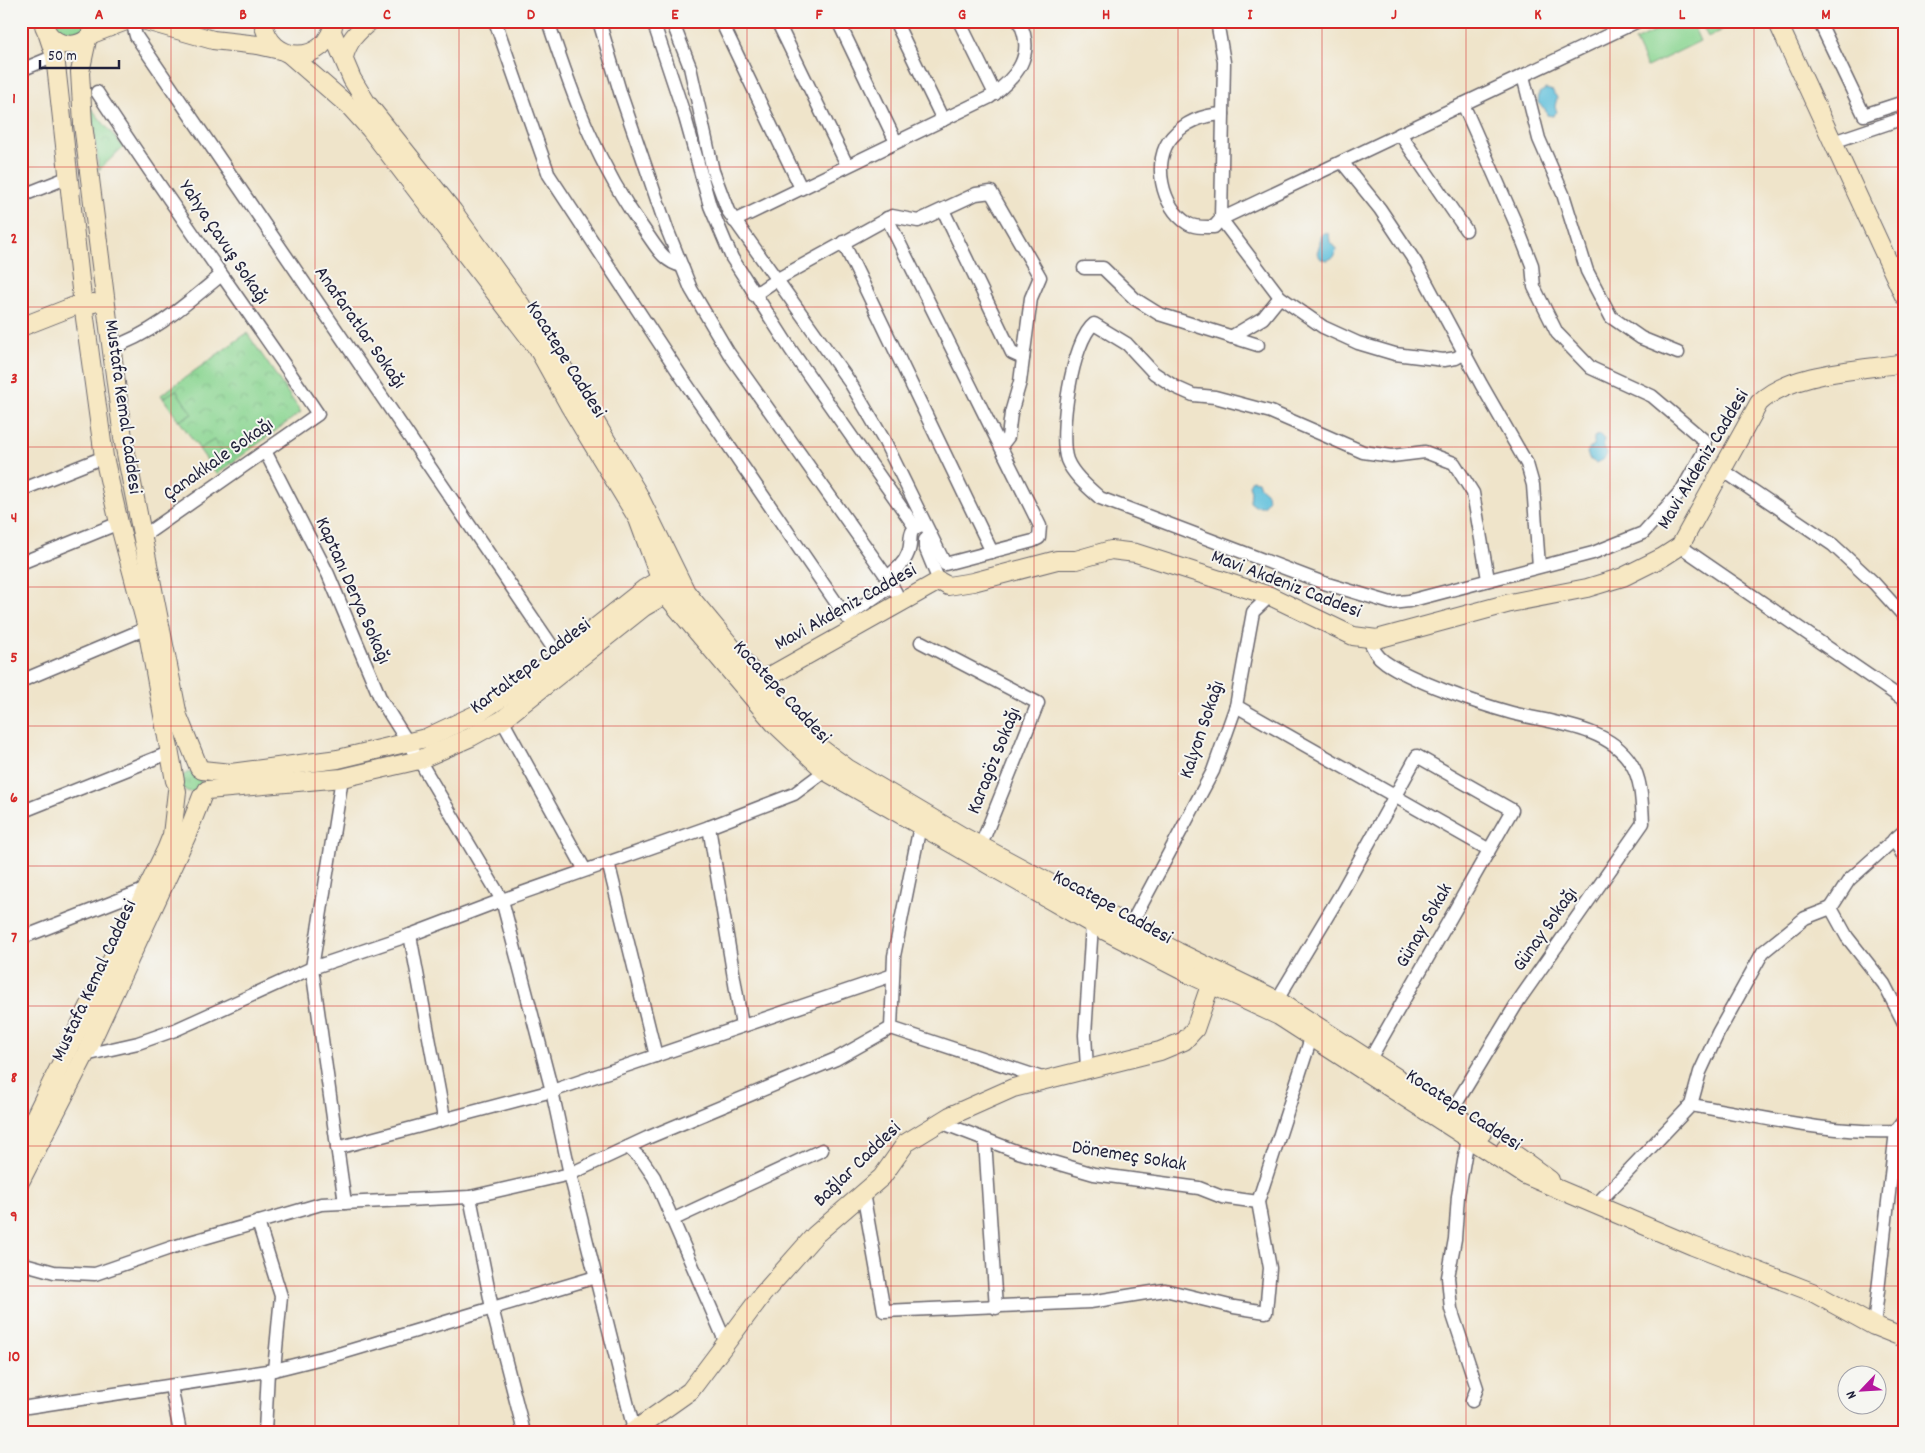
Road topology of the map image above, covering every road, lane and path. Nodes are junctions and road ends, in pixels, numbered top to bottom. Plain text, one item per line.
1 (126, 21) edge
2 (132, 21) edge
3 (146, 21) edge
4 (263, 21) edge
5 (370, 21) edge
6 (495, 21) edge
7 (548, 21) edge
8 (600, 21) edge
9 (653, 21) edge
10 (672, 21) edge
11 (721, 21) edge
12 (777, 21) edge
13 (838, 21) edge
14 (895, 21) edge
15 (959, 21) edge
16 (1019, 21) edge
17 (1217, 21) edge
18 (1638, 21) edge
19 (1777, 21) edge
20 (1819, 21) edge
21 (43, 26) edge
22 (333, 28) edge
23 (92, 32) edge
24 (285, 52) junction
25 (55, 56) junction
26 (344, 57) junction
27 (21, 70) edge
28 (1523, 76) junction
29 (97, 92) dead end
30 (995, 94) junction
31 (1904, 102) edge
32 (1463, 104) junction
33 (1223, 114) junction
34 (1904, 118) edge
35 (943, 120) junction
36 (1400, 134) junction
37 (896, 142) junction
38 (1833, 142) junction
39 (1342, 162) junction
40 (847, 166) junction
41 (69, 176) junction
42 (801, 188) junction
43 (21, 196) edge
44 (943, 210) junction
45 (887, 218) junction
46 (1221, 219) junction
47 (734, 221) junction
48 (1466, 230) dead end
49 (843, 242) junction
50 (682, 266) junction
51 (1084, 268) dead end
52 (220, 276) junction
53 (776, 280) junction
54 (82, 288) junction
55 (106, 290) junction
56 (754, 295) junction
57 (1904, 296) edge
58 (1280, 297) junction
59 (85, 306) junction
60 (21, 315) edge
61 (21, 327) edge
62 (1231, 337) junction
63 (1258, 345) dead end
64 (110, 348) junction
65 (1678, 352) dead end
66 (1465, 353) junction
67 (1023, 358) junction
68 (1904, 363) edge
69 (318, 414) joint
70 (1001, 446) junction
71 (265, 451) junction
72 (104, 457) junction
73 (1722, 470) junction
74 (21, 490) edge
75 (118, 523) junction
76 (924, 529) junction
77 (142, 537) junction
78 (1680, 546) junction
79 (992, 552) junction
80 (21, 563) edge
81 (1539, 566) junction
82 (1488, 579) junction
83 (939, 581) junction
84 (682, 584) junction
85 (662, 588) junction
86 (893, 588) junction
87 (1270, 596) junction
88 (1904, 616) edge
89 (147, 628) junction
90 (1369, 638) junction
91 (921, 642) dead end
92 (558, 656) junction
93 (21, 682) edge
94 (756, 688) junction
95 (1904, 700) edge
96 (1236, 706) junction
97 (502, 720) junction
98 (409, 743) junction
99 (171, 752) junction
100 (419, 760) junction
101 (201, 769) junction
102 (825, 771) junction
103 (342, 778) junction
104 (176, 786) junction
105 (204, 793) junction
106 (1395, 796) junction
107 (21, 812) edge
108 (920, 826) junction
109 (709, 828) junction
110 (1899, 835) edge
111 (981, 845) junction
112 (1488, 853) junction
113 (1904, 857) edge
114 (608, 862) junction
115 (585, 870) junction
116 (149, 888) junction
117 (502, 900) junction
118 (1832, 908) junction
119 (1092, 924) junction
120 (1130, 926) junction
121 (410, 935) junction
122 (21, 938) edge
123 (312, 968) junction
124 (893, 975) junction
125 (1213, 978) junction
126 (1277, 1000) junction
127 (1904, 1023) edge
128 (742, 1026) junction
129 (892, 1028) junction
130 (1311, 1038) junction
131 (85, 1055) junction
132 (656, 1056) junction
133 (1370, 1060) junction
134 (1087, 1068) junction
135 (1045, 1079) junction
136 (552, 1091) junction
137 (1691, 1105) junction
138 (1451, 1112) junction
139 (444, 1118) junction
140 (1904, 1120) edge
141 (940, 1122) junction
142 (1896, 1130) junction
143 (1468, 1138) junction
144 (985, 1140) junction
145 (21, 1145) edge
146 (628, 1147) junction
147 (337, 1148) junction
148 (822, 1150) dead end
149 (570, 1174) junction
150 (21, 1180) edge
151 (1562, 1190) junction
152 (863, 1193) junction
153 (470, 1197) junction
154 (1258, 1202) junction
155 (345, 1203) junction
156 (1595, 1206) junction
157 (672, 1220) junction
158 (258, 1222) junction
159 (21, 1263) edge
160 (596, 1277) junction
161 (492, 1308) junction
162 (996, 1308) junction
163 (1874, 1326) junction
164 (1904, 1338) edge
165 (726, 1343) junction
166 (271, 1371) junction
167 (171, 1386) junction
168 (1472, 1401) dead end
169 (21, 1408) edge
170 (633, 1431) edge
171 (180, 1432) edge
172 (265, 1432) edge
173 (524, 1432) edge

1 - 23 main road
2 - 92 street, Anafaratlar Sokağı
3 - 24 main road
4 - 24 main road, Kocatepe Caddesi
5 - 22 main road
5 - 26 main road
6 - 86 street
7 - 50 street
8 - 50 street
9 - 56 street
10 - 47 street
11 - 42 street
12 - 40 street
13 - 37 street
14 - 35 street
15 - 30 street
16 - 30 street
17 - 33 street
18 - 28 street
19 - 38 main road
20 - 31 street
21 - 23 main road
21 - 25 main road, Mustafa Kemal Caddesi
22 - 24 main road
22 - 26 main road, Kocatepe Caddesi
23 - 55 main road, Mustafa Kemal Caddesi
24 - 85 main road, Kocatepe Caddesi
25 - 27 street
25 - 41 main road, Mustafa Kemal Caddesi
26 - 84 main road, Kocatepe Caddesi
28 - 32 street
28 - 65 street
29 - 52 street, Yahya Çavuş Sokağı
30 - 35 street
32 - 36 street
32 - 81 street
33 - 46 street
33 - 46 street
34 - 38 street
35 - 37 street
36 - 39 street
36 - 48 street
37 - 40 street
38 - 57 main road
39 - 46 street
39 - 66 street
40 - 42 street
41 - 43 street
41 - 54 main road, Mustafa Kemal Caddesi
42 - 47 street
44 - 45 street
44 - 67 street
44 - 67 street
45 - 49 street
45 - 70 street
46 - 58 street
47 - 53 street
49 - 53 street
49 - 79 street
50 - 86 street
51 - 62 street
52 - 64 street
52 - 69 street, Yahya Çavuş Sokağı
53 - 56 street
53 - 76 street
54 - 55 main road
54 - 59 main road, Mustafa Kemal Caddesi
54 - 60 main road
55 - 59 main road
55 - 64 main road, Mustafa Kemal Caddesi
56 - 76 street
58 - 62 street
58 - 66 street
59 - 61 main road
59 - 72 main road, Mustafa Kemal Caddesi
62 - 63 street
64 - 77 main road, Mustafa Kemal Caddesi
66 - 81 street
67 - 70 street
68 - 73 main road, Mavi Akdeniz Caddesi
69 - 71 street, Çanakkale Sokağı
70 - 79 street
71 - 77 street, Çanakkale Sokağı
71 - 98 street, Kaptanı Derya Sokağı
72 - 74 street
72 - 75 main road, Mustafa Kemal Caddesi
73 - 78 main road, Mavi Akdeniz Caddesi
73 - 88 street
75 - 80 street
75 - 89 main road, Mustafa Kemal Caddesi
76 - 79 street
76 - 83 street
76 - 86 street
77 - 101 main road, Mustafa Kemal Caddesi
78 - 90 main road, Mavi Akdeniz Caddesi
78 - 95 street
81 - 82 street
82 - 82 street
83 - 86 main road, Mavi Akdeniz Caddesi
83 - 87 main road, Mavi Akdeniz Caddesi
84 - 85 main road
84 - 94 main road, Kocatepe Caddesi
85 - 92 main road, Kartaltepe Caddesi
85 - 94 main road, Kocatepe Caddesi
85 - 97 main road, Kartaltepe Caddesi
86 - 94 main road, Mavi Akdeniz Caddesi
87 - 90 main road, Mavi Akdeniz Caddesi
87 - 96 street, Kalyon Sokağı
89 - 93 street
89 - 99 main road, Mustafa Kemal Caddesi
90 - 138 street, Günay Sokağı
91 - 111 street, Karagöz Sokağı
92 - 98 main road, Kartaltepe Caddesi
94 - 102 main road, Kocatepe Caddesi
94 - 111 main road, Kocatepe Caddesi
96 - 106 street
96 - 120 street, Kalyon Sokağı
97 - 100 main road, Kartaltepe Caddesi
97 - 115 street
98 - 100 street, Kaptanı Derya Sokağı
98 - 101 main road, Kartaltepe Caddesi
99 - 104 main road, Mustafa Kemal Caddesi
99 - 107 street
100 - 103 main road, Kartaltepe Caddesi
100 - 117 street, Kaptanı Derya Sokağı
101 - 104 main road
101 - 105 main road
102 - 108 main road, Kocatepe Caddesi
102 - 109 street
103 - 105 main road, Kartaltepe Caddesi
103 - 123 street
104 - 105 main road
104 - 116 main road, Mustafa Kemal Caddesi
105 - 131 main road, Mustafa Kemal Caddesi
106 - 112 street
106 - 112 street, Günay Sokak
106 - 126 street
108 - 119 main road, Kocatepe Caddesi
108 - 124 street
109 - 114 street
109 - 128 street
110 - 113 street
110 - 118 street
111 - 120 main road, Kocatepe Caddesi
112 - 133 street, Günay Sokak
114 - 115 street
114 - 132 street
115 - 117 street
116 - 122 street
116 - 145 main road, Mustafa Kemal Caddesi
117 - 121 street
117 - 136 street, Kaptanı Derya Sokağı
118 - 127 street
118 - 137 street
119 - 125 main road, Kocatepe Caddesi
119 - 134 street
120 - 125 main road, Kocatepe Caddesi
121 - 123 street
121 - 139 street
123 - 131 street
123 - 147 street
124 - 128 street
124 - 129 street
125 - 126 main road, Kocatepe Caddesi
125 - 130 main road, Kocatepe Caddesi
125 - 134 main road, Bağlar Caddesi
126 - 133 main road, Kocatepe Caddesi
128 - 132 street
129 - 135 street
129 - 146 street
130 - 143 main road, Kocatepe Caddesi
130 - 154 street
131 - 150 main road, Mustafa Kemal Caddesi
132 - 136 street
133 - 138 main road, Kocatepe Caddesi
134 - 135 main road, Bağlar Caddesi
135 - 141 main road, Bağlar Caddesi
136 - 139 street
136 - 149 street, Kaptanı Derya Sokağı
137 - 142 street
137 - 156 street
138 - 151 main road, Kocatepe Caddesi
139 - 147 street
140 - 142 street
141 - 144 street, Dönemeç Sokak
141 - 152 main road, Bağlar Caddesi
142 - 163 street
143 - 151 main road, Kocatepe Caddesi
143 - 168 street
144 - 154 street, Dönemeç Sokak
144 - 162 street
146 - 149 street
146 - 157 street
147 - 155 street
148 - 157 street
149 - 153 street
149 - 160 street, Kaptanı Derya Sokağı
151 - 156 main road, Kocatepe Caddesi
152 - 162 street
152 - 165 main road, Bağlar Caddesi
153 - 155 street
153 - 161 street
154 - 162 street
155 - 158 street
156 - 163 main road, Kocatepe Caddesi
157 - 165 street
158 - 159 street
158 - 166 street
160 - 161 street
160 - 170 street, Kaptanı Derya Sokağı
161 - 166 street
161 - 173 street
163 - 164 main road, Kocatepe Caddesi
165 - 170 main road, Bağlar Caddesi
166 - 167 street
166 - 172 street
167 - 169 street
167 - 171 street

